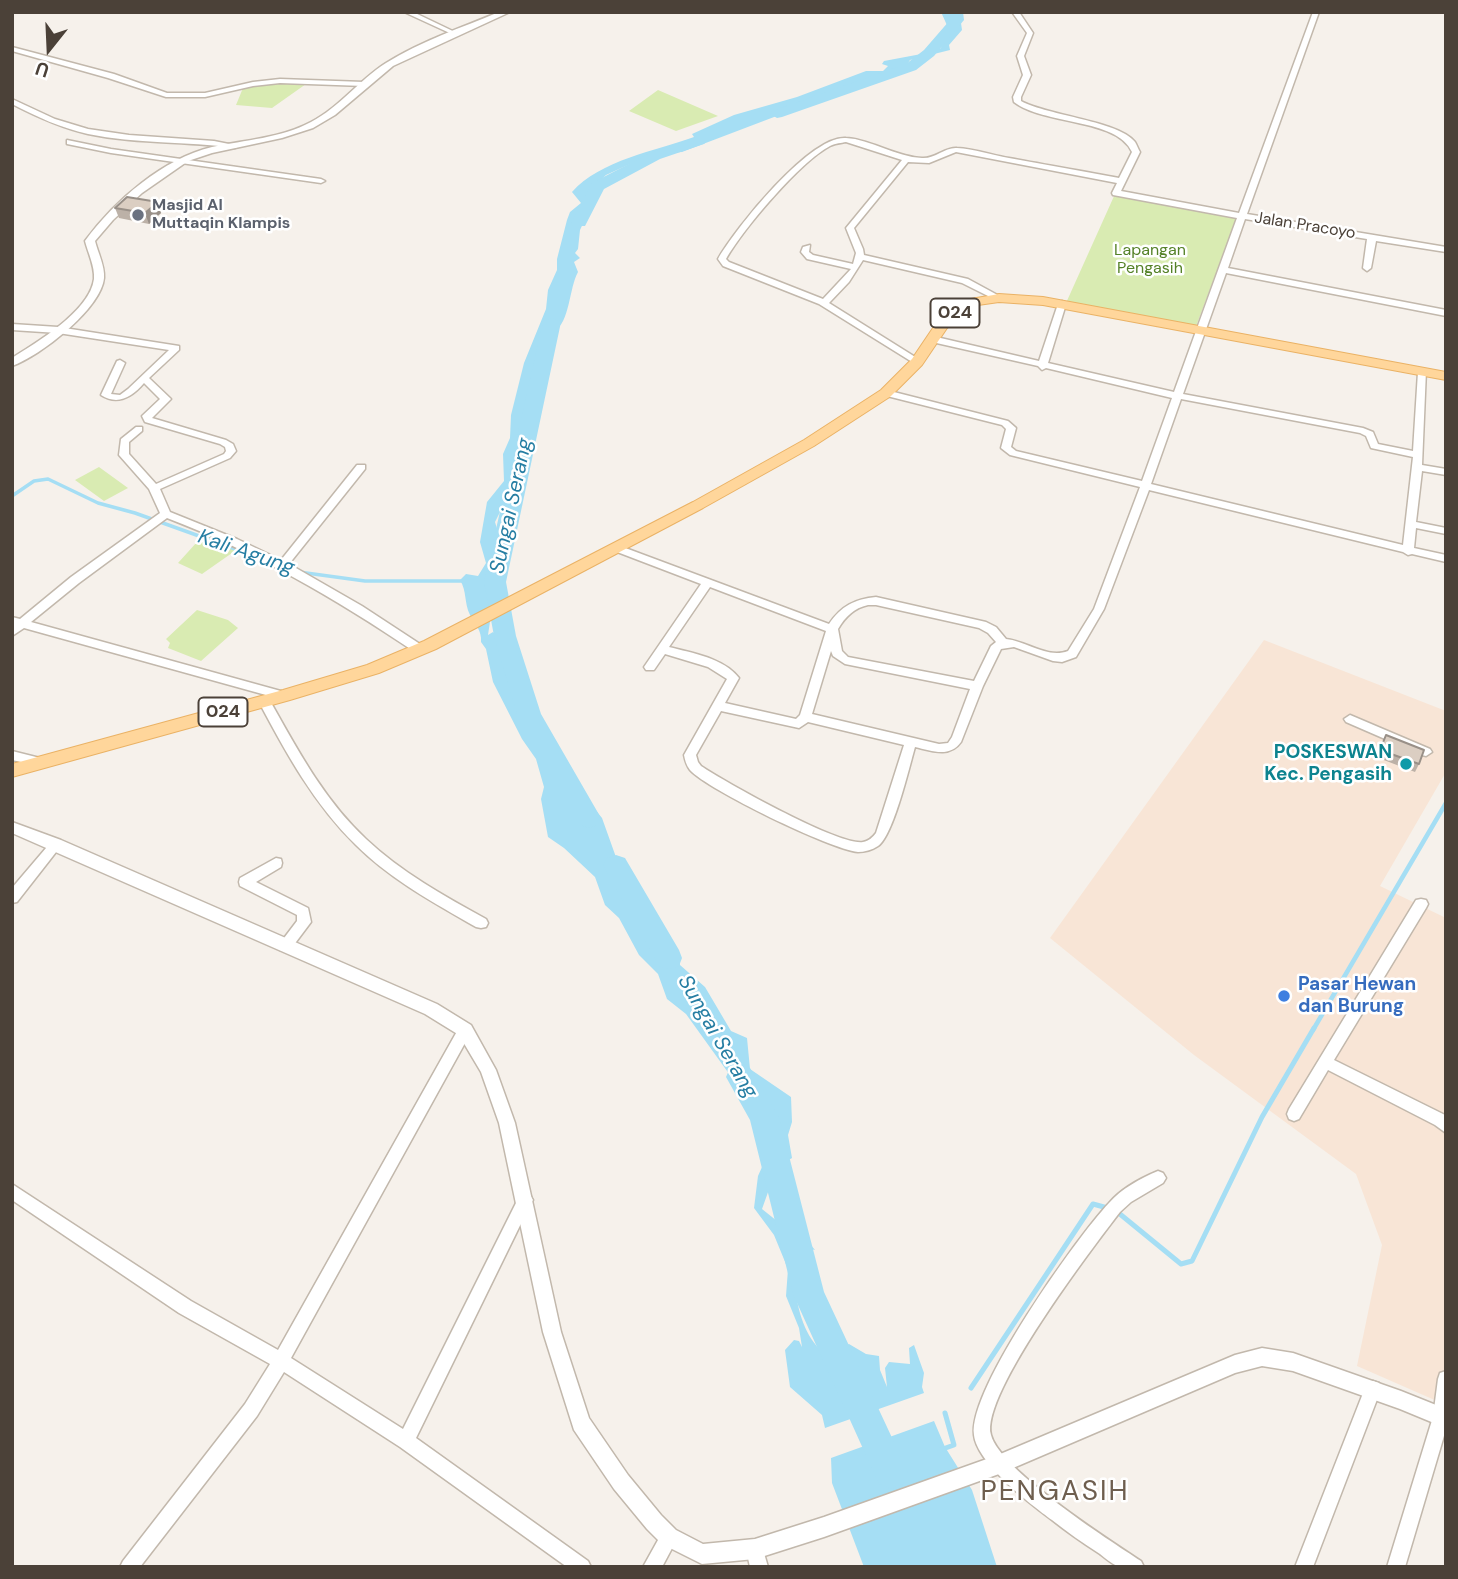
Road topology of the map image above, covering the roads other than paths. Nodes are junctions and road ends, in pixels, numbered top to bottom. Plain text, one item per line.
1 (407, 12) edge
2 (506, 12) edge
3 (1015, 12) edge
4 (1316, 12) edge
5 (456, 34) junction
6 (12, 49) edge
7 (364, 84) junction
8 (12, 101) edge
9 (70, 142) dead end
10 (235, 146) junction
11 (906, 158) junction
12 (181, 161) junction
13 (321, 181) dead end
14 (1121, 181) junction
15 (1242, 216) junction
16 (1372, 237) junction
17 (807, 247) dead end
18 (1446, 250) edge
19 (860, 257) junction
20 (855, 267) junction
21 (1367, 268) dead end
22 (1223, 270) junction
23 (999, 298) junction
24 (824, 303) junction
25 (1062, 304) junction
26 (1446, 311) edge
27 (12, 327) edge
28 (58, 330) junction
29 (1201, 331) junction
30 (932, 339) junction
31 (917, 362) junction
32 (12, 363) edge
33 (120, 363) dead end
34 (1042, 367) junction
35 (1423, 372) junction
36 (1446, 376) edge
37 (144, 378) junction
38 (886, 393) junction
39 (1178, 396) junction
40 (139, 429) dead end
41 (1418, 455) junction
42 (360, 467) dead end
43 (1417, 467) junction
44 (1446, 472) edge
45 (1144, 486) junction
46 (154, 488) junction
47 (164, 516) junction
48 (1411, 524) junction
49 (1446, 531) edge
50 (615, 548) junction
51 (1408, 552) junction
52 (1446, 559) edge
53 (286, 565) junction
54 (707, 583) junction
55 (17, 622) edge
56 (832, 629) junction
57 (12, 632) edge
58 (1002, 642) junction
59 (425, 647) junction
60 (663, 649) junction
61 (650, 667) dead end
62 (977, 686) junction
63 (284, 696) junction
64 (265, 702) junction
65 (718, 706) junction
66 (805, 717) junction
67 (1350, 719) dead end
68 (911, 743) junction
69 (1426, 752) edge
70 (12, 755) edge
71 (40, 762) junction
72 (12, 771) edge
73 (12, 827) edge
74 (56, 844) junction
75 (276, 863) dead end
76 (12, 898) edge
77 (1421, 904) dead end
78 (481, 923) dead end
79 (285, 946) junction
80 (465, 1030) junction
81 (1328, 1063) junction
82 (1294, 1114) dead end
83 (1446, 1126) edge
84 (1158, 1178) dead end
85 (12, 1191) edge
86 (525, 1199) junction
87 (281, 1361) junction
88 (1446, 1379) edge
89 (1373, 1389) junction
90 (1443, 1418) edge
91 (406, 1441) junction
92 (992, 1467) junction
93 (669, 1537) junction
94 (757, 1558) edge
95 (129, 1567) edge
96 (582, 1567) edge
97 (652, 1567) edge
98 (1135, 1567) edge
99 (1304, 1567) edge
100 (1396, 1567) edge

1 - 5 street
2 - 5 street
3 - 14 street
4 - 15 street
5 - 7 street
6 - 7 street
7 - 10 street
8 - 10 street
9 - 12 street
10 - 12 street
11 - 14 street
11 - 19 street
11 - 24 street
12 - 13 street
12 - 28 street
14 - 15 street
15 - 16 street, Jalan Pracoyo
15 - 22 street, Jalan Pracoyo
16 - 18 street, Jalan Pracoyo
16 - 21 street
17 - 20 street
19 - 20 street
19 - 23 street
20 - 24 street
22 - 26 street
22 - 29 street, Jalan Pracoyo
23 - 25 main road, 024
23 - 30 main road, 024
24 - 31 street
25 - 29 main road, 024
25 - 34 street
27 - 28 street
28 - 32 street
28 - 37 street
29 - 35 main road, 024
29 - 39 street, Jalan Pracoyo
30 - 31 main road, 024
30 - 34 street
31 - 38 main road, 024
33 - 37 street
34 - 39 street
35 - 36 main road, 024
35 - 41 street
37 - 46 street
38 - 45 street
38 - 50 main road, 024
39 - 41 street
39 - 45 street, Jalan Pracoyo
40 - 46 street
41 - 43 street
42 - 53 street
43 - 44 street
43 - 48 street
45 - 51 street
45 - 58 street, Jalan Pracoyo
46 - 47 street
47 - 53 street
47 - 55 street
48 - 49 street
48 - 51 street
50 - 54 street
50 - 59 main road, 024
51 - 52 street
53 - 59 street
54 - 56 street
54 - 60 street
55 - 57 street
55 - 63 street
56 - 58 street, Jalan Pracoyo
56 - 62 street
56 - 66 street
58 - 62 street
59 - 63 main road, 024
60 - 61 street
60 - 65 street
62 - 68 street
63 - 64 main road, 024
64 - 71 main road, 024
64 - 78 street
65 - 66 street
65 - 68 street
66 - 68 street
67 - 69 street
70 - 71 street
71 - 72 main road, 024
73 - 74 street
74 - 76 street
74 - 79 street
75 - 79 street
77 - 81 street
79 - 80 street
80 - 86 street
80 - 87 street
81 - 82 street
81 - 83 street
84 - 92 street
85 - 87 street
86 - 91 street
86 - 93 street
87 - 91 street
87 - 95 street
88 - 90 street
89 - 90 street
89 - 92 street
89 - 99 street
90 - 100 street
91 - 96 street
92 - 94 street
92 - 98 street
93 - 94 street
93 - 97 street

